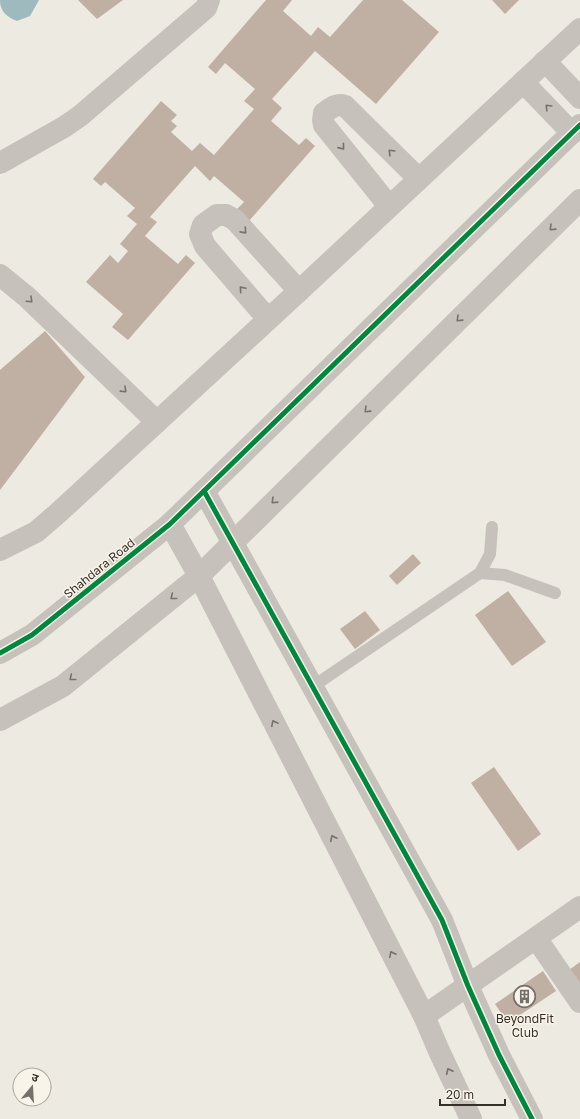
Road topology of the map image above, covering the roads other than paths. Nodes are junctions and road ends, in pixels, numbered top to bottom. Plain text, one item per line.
1 (209, 0) edge
2 (580, 28) edge
3 (545, 61) junction
4 (523, 82) junction
5 (580, 98) edge
6 (576, 129) edge
7 (0, 163) edge
8 (418, 179) junction
9 (580, 200) edge
10 (389, 206) junction
11 (0, 274) edge
12 (299, 291) junction
13 (268, 318) junction
14 (157, 422) junction
15 (204, 491) junction
16 (170, 524) junction
17 (492, 527) dead end
18 (232, 542) junction
19 (2, 546) edge
20 (480, 573) junction
21 (199, 576) junction
22 (555, 593) dead end
23 (0, 653) edge
24 (312, 687) junction
25 (0, 720) edge
26 (580, 907) edge
27 (536, 938) junction
28 (468, 986) junction
29 (580, 1002) edge
30 (424, 1016) junction
31 (471, 1119) edge
32 (532, 1119) edge

1 - 7 street
2 - 3 street
3 - 4 street
3 - 5 street
6 -> 4 street
4 - 8 street
6 - 15 street, Shahdara Road
8 - 10 street
8 -> 10 street
9 -> 18 street
10 - 12 street
11 -> 14 street
12 - 13 street
13 -> 12 street
13 - 14 street
14 - 19 street
15 - 16 street, Shahdara Road
15 - 18 street
16 - 21 street
16 - 23 street, Shahdara Road
17 - 20 lane
18 - 21 street
18 - 24 street
20 - 22 lane
20 - 24 lane
21 -> 25 street
30 -> 21 street
24 - 28 street
26 - 27 street
27 - 28 street
27 - 29 street
28 - 30 street
28 - 32 street
31 -> 30 street

